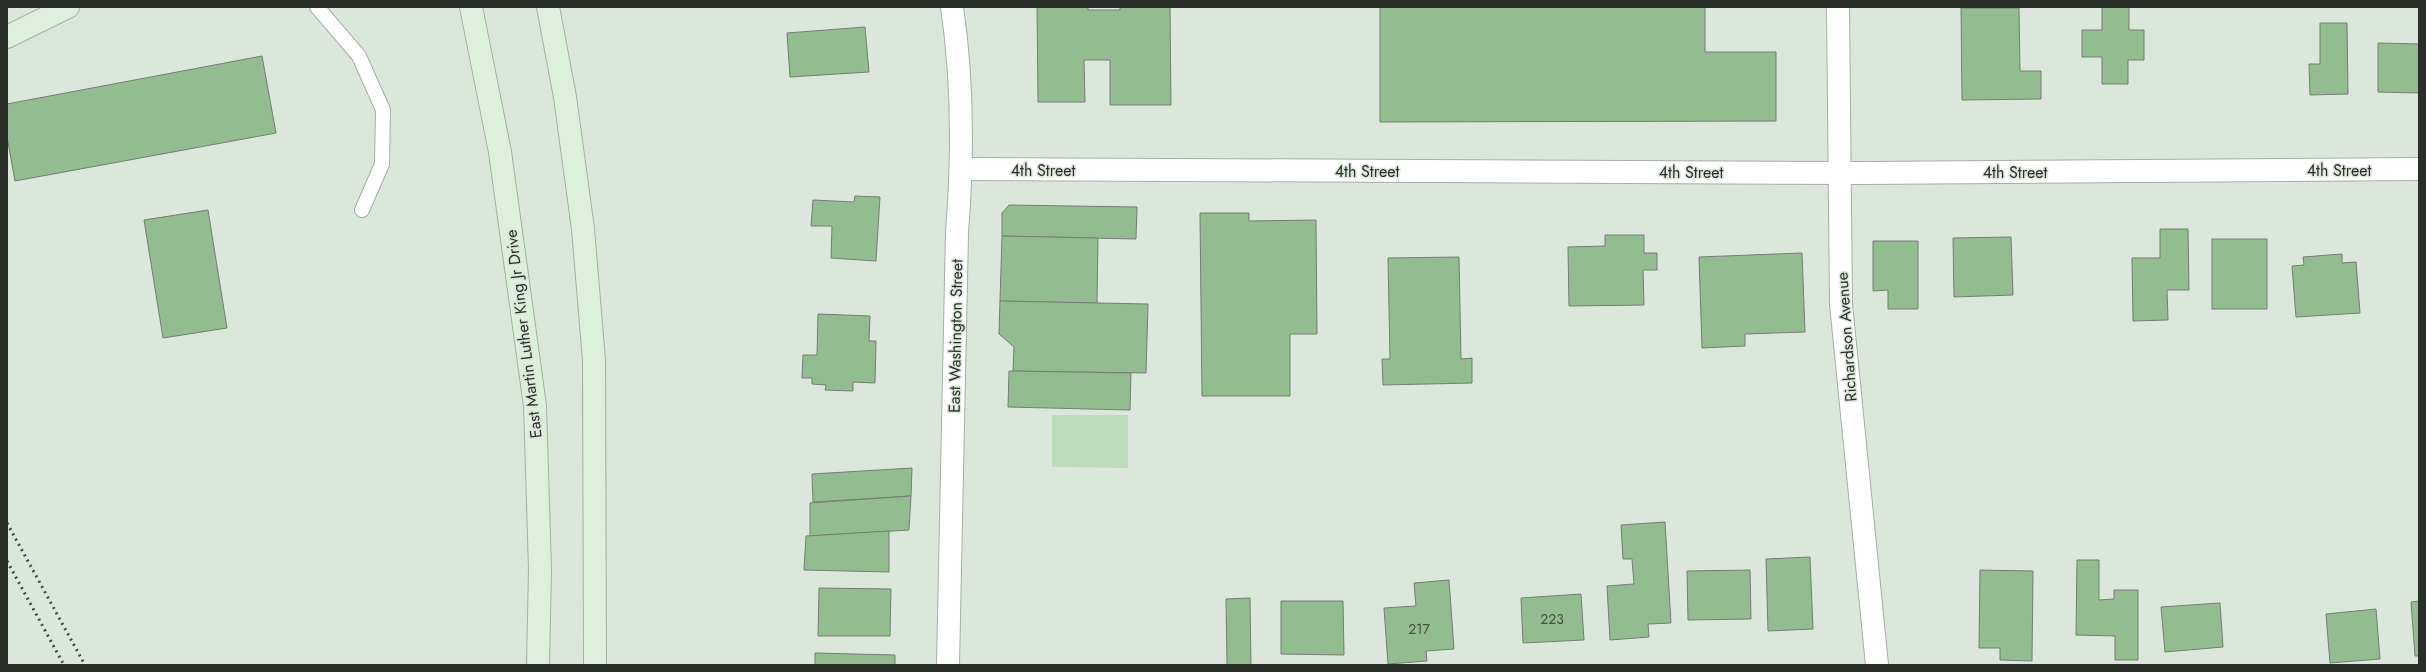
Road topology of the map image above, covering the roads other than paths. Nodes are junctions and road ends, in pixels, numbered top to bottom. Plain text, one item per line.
1 (68, 7) edge
2 (317, 7) edge
3 (471, 7) edge
4 (548, 7) edge
5 (952, 7) edge
6 (1838, 7) edge
7 (7, 37) edge
8 (962, 169) junction
9 (2419, 169) edge
10 (1839, 172) junction
11 (362, 210) dead end
12 (538, 665) edge
13 (595, 665) edge
14 (948, 665) edge
15 (1877, 665) edge

1 - 7 main road
2 - 11 lane
3 - 12 main road, East Martin Luther King Jr Drive
4 - 13 main road
5 - 8 street, East Washington Street
6 - 10 street, Richardson Avenue
8 - 10 street, 4th Street
8 - 14 street, East Washington Street
9 - 10 street, 4th Street
10 - 15 street, Richardson Avenue

